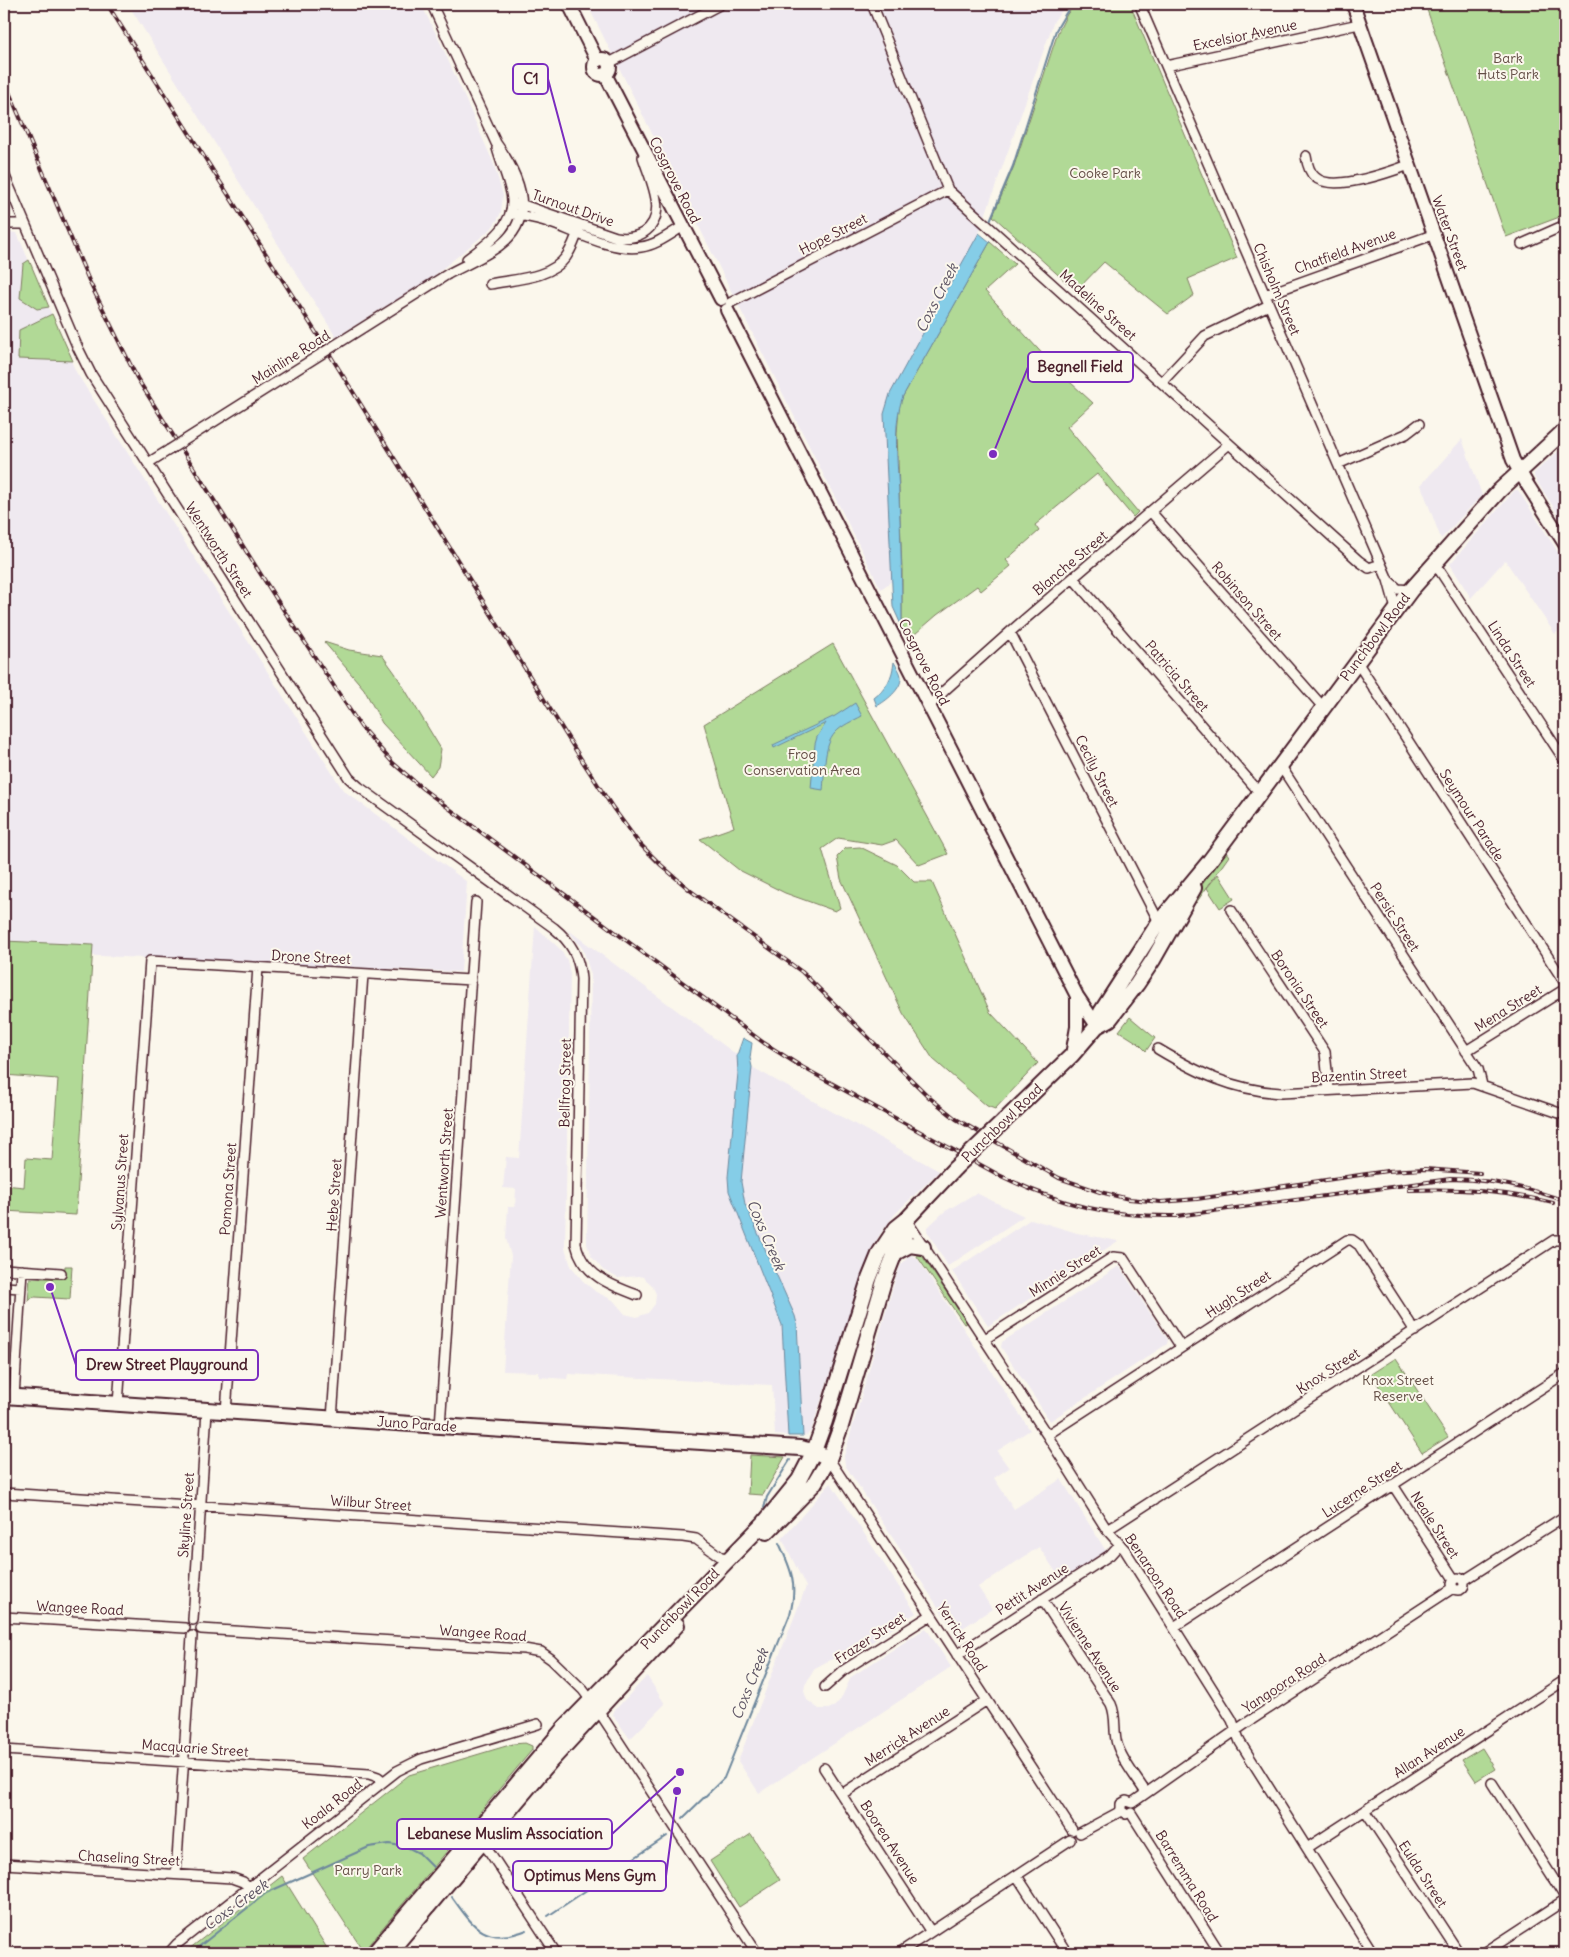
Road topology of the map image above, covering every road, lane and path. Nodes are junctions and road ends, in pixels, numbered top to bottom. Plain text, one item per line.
1 (569, 4) edge
2 (722, 4) edge
3 (872, 4) edge
4 (1353, 4) edge
5 (432, 5) edge
6 (1141, 8) dead end
7 (1359, 24) junction
8 (604, 66) junction
9 (1166, 66) junction
10 (638, 141) junction
11 (496, 143) junction
12 (1306, 156) dead end
13 (1409, 165) junction
14 (4, 174) edge
15 (948, 190) junction
16 (513, 204) junction
17 (523, 205) junction
18 (510, 214) junction
19 (520, 216) junction
20 (4, 224) edge
21 (25, 224) junction
22 (1565, 225) edge
23 (682, 227) junction
24 (579, 229) junction
25 (1435, 234) junction
26 (1522, 244) dead end
27 (448, 274) junction
28 (490, 284) dead end
29 (1265, 295) junction
30 (726, 304) junction
31 (1269, 305) junction
32 (1162, 382) junction
33 (1419, 424) dead end
34 (1565, 430) edge
35 (1229, 444) junction
36 (148, 463) junction
37 (1338, 464) junction
38 (1520, 472) junction
39 (1150, 512) junction
40 (1565, 544) edge
41 (1381, 564) junction
42 (1433, 564) junction
43 (1073, 578) junction
44 (1388, 580) junction
45 (1411, 590) junction
46 (1396, 609) junction
47 (1010, 632) junction
48 (1357, 662) junction
49 (930, 705) junction
50 (1323, 707) junction
51 (1565, 760) edge
52 (1280, 765) junction
53 (1260, 793) junction
54 (1208, 863) junction
55 (489, 881) joint
56 (476, 902) dead end
57 (1231, 910) dead end
58 (1159, 922) junction
59 (150, 961) joint
60 (258, 968) junction
61 (363, 974) junction
62 (471, 980) junction
63 (1565, 983) edge
64 (1565, 989) edge
65 (1077, 996) junction
66 (1097, 1026) junction
67 (1158, 1049) dead end
68 (1466, 1051) junction
69 (1068, 1059) junction
70 (1482, 1085) junction
71 (1329, 1090) junction
72 (1565, 1115) edge
73 (906, 1220) junction
74 (1565, 1240) edge
75 (923, 1247) junction
76 (895, 1253) junction
77 (4, 1269) edge
78 (22, 1270) junction
79 (61, 1273) dead end
80 (4, 1287) edge
81 (21, 1288) junction
82 (637, 1295) dead end
83 (1415, 1331) junction
84 (985, 1339) junction
85 (1181, 1347) junction
86 (1565, 1374) edge
87 (9, 1397) edge
88 (118, 1404) junction
89 (207, 1411) junction
90 (226, 1412) junction
91 (332, 1419) junction
92 (440, 1426) junction
93 (1048, 1435) junction
94 (814, 1451) junction
95 (828, 1459) junction
96 (1393, 1485) junction
97 (4, 1493) edge
98 (200, 1506) junction
99 (1565, 1516) edge
100 (1107, 1530) junction
101 (1120, 1544) junction
102 (730, 1558) junction
103 (1457, 1583) junction
104 (1042, 1599) junction
105 (931, 1615) junction
106 (4, 1617) edge
107 (194, 1620) junction
108 (1174, 1627) junction
109 (185, 1628) junction
110 (201, 1630) junction
111 (192, 1636) junction
112 (957, 1654) junction
113 (1565, 1680) edge
114 (825, 1687) dead end
115 (987, 1700) junction
116 (594, 1705) junction
117 (538, 1724) dead end
118 (1236, 1731) junction
119 (4, 1750) edge
120 (184, 1762) junction
121 (824, 1768) dead end
122 (383, 1781) junction
123 (1492, 1783) dead end
124 (1146, 1793) junction
125 (842, 1794) junction
126 (1365, 1810) junction
127 (1126, 1812) junction
128 (1076, 1831) junction
129 (482, 1842) junction
130 (1307, 1848) junction
131 (4, 1864) edge
132 (176, 1874) junction
133 (1017, 1876) junction
134 (249, 1887) junction
135 (1565, 1899) edge
136 (931, 1932) junction
137 (911, 1950) edge
138 (169, 1953) edge
139 (374, 1953) edge
140 (389, 1953) edge
141 (556, 1953) edge
142 (757, 1953) edge
143 (898, 1953) edge
144 (1066, 1953) edge
145 (1220, 1953) edge
146 (1373, 1953) edge
147 (1458, 1953) edge
148 (1484, 1953) edge

1 - 8 main road, Cosgrove Road
2 - 8 street
3 - 15 street, Madeline Street
4 - 7 main road, Water Street
5 - 11 street, Mainline Road
6 - 9 street, Chisholm Street
7 - 9 street, Excelsior Avenue
7 - 13 main road, Water Street
8 - 10 main road, Cosgrove Road
9 - 29 street, Chisholm Street
10 - 23 main road, Cosgrove Road
10 - 24 street, Turnout Drive
11 - 16 street, Mainline Road
11 - 17 street, Mainline Road
12 - 13 street
13 - 25 main road, Water Street
14 - 21 street, Wentworth Street
15 - 30 street, Hope Street
15 - 32 street, Madeline Street
16 - 17 street, Turnout Drive
16 - 18 street, Mainline Road
17 - 19 street, Mainline Road
17 - 24 street, Turnout Drive
18 - 19 street, Turnout Drive
18 - 27 street, Mainline Road
19 - 24 street, Turnout Drive
19 - 27 street, Mainline Road
20 - 21 street
21 - 36 street, Wentworth Street
22 - 26 street
23 - 24 street, Turnout Drive
23 - 30 main road, Cosgrove Road
24 - 28 street
25 - 29 street, Chatfield Avenue
25 - 38 main road, Water Street
27 - 36 street, Mainline Road, bridge
29 - 31 street, Chisholm Street
30 - 49 main road, Cosgrove Road
31 - 32 street
31 - 37 street, Chisholm Street
32 - 35 street, Madeline Street
33 - 37 street
34 - 38 main road, Punchbowl Road
35 - 39 street, Blanche Street
35 - 41 street, Madeline Street
36 - 55 street, Wentworth Street
37 - 41 street, Chisholm Street
38 - 40 main road, Water Street
38 - 42 main road, Punchbowl Road
39 - 43 street, Blanche Street
39 - 50 street, Robinson Street
41 - 44 street, Chisholm Street
42 - 45 main road, Punchbowl Road
42 - 51 street, Linda Street
43 - 47 street, Blanche Street
43 - 53 street, Patricia Street
44 - 45 street
44 - 46 street, Chisholm Street
45 - 46 main road, Punchbowl Road
46 - 48 main road, Punchbowl Road
47 - 49 street, Blanche Street
47 - 58 street, Cecily Street
48 - 50 main road, Punchbowl Road
48 - 63 street, Seymour Parade
49 - 65 main road, Cosgrove Road
50 - 52 main road, Punchbowl Road
52 - 53 main road, Punchbowl Road
52 - 68 street, Persic Street
53 - 54 main road, Punchbowl Road
54 - 58 main road, Punchbowl Road
54 - 66 main road, Punchbowl Road
55 - 82 street, Bellfrog Street
56 - 62 street, Wentworth Street
57 - 71 street, Boronia Street
58 - 66 main road, Punchbowl Road
59 - 60 street, Drone Street
59 - 88 street, Sylvanus Street
60 - 61 street, Drone Street
60 - 90 street, Pomona Street
61 - 62 street, Drone Street
61 - 91 street, Hebe Street
62 - 92 street, Wentworth Street
64 - 68 street, Mena Street
65 - 66 main road, Cosgrove Road
65 - 69 main road
66 - 69 main road, Punchbowl Road
67 - 71 street, Bazentin Street
68 - 70 street, Persic Street
69 - 73 main road, Punchbowl Road, bridge
70 - 71 street, Bazentin Street
70 - 72 street, Bazentin Street
73 - 75 street, Benaroon Road
73 - 76 main road, Punchbowl Road
73 - 94 main road, Punchbowl Road
74 - 83 street, Knox Street
75 - 76 main road
75 - 84 street, Benaroon Road
76 - 95 main road, Punchbowl Road
77 - 78 street
78 - 79 street
78 - 81 street
80 - 81 street
81 - 87 street
83 - 85 street, Hugh Street
83 - 100 street, Knox Street
84 - 85 street, Minnie Street
84 - 93 street, Benaroon Road
85 - 93 street, Hugh Street
86 - 96 street, Lucerne Street
87 - 88 main road, Juno Parade
88 - 89 main road, Juno Parade
89 - 90 main road, Juno Parade
89 - 98 street, Skyline Street
90 - 91 main road, Juno Parade
91 - 92 main road, Juno Parade
92 - 94 main road, Juno Parade
93 - 100 street, Benaroon Road
94 - 95 main road, Juno Parade
94 - 102 main road, Punchbowl Road
95 - 105 street, Yerrick Road
95 - 116 main road, Punchbowl Road
96 - 103 street, Neale Street
96 - 108 street, Lucerne Street
97 - 98 street, Wilbur Street
98 - 102 street, Wilbur Street
98 - 107 street, Skyline Street
99 - 103 street, Yangoora Road
100 - 101 street, Benaroon Road
101 - 104 street, Pettit Avenue
101 - 108 street, Benaroon Road
102 - 116 main road, Punchbowl Road
103 - 118 street, Yangoora Road
104 - 112 street, Pettit Avenue
104 - 124 street, Vivienne Avenue
105 - 112 street, Yerrick Road
105 - 114 street, Frazer Street
106 - 109 street, Wangee Road
107 - 109 street
107 - 110 street
108 - 118 street, Benaroon Road
109 - 111 street
110 - 111 street
110 - 116 street, Wangee Road
111 - 120 street
112 - 115 street, Yerrick Road
113 - 126 street, Allan Avenue
115 - 125 street, Merrick Avenue
115 - 128 street, Yerrick Road
116 - 129 main road, Punchbowl Road
116 - 139 main road, Punchbowl Road
116 - 142 street, Wangee Road
117 - 122 street, Koala Road
118 - 124 street, Yangoora Road
118 - 130 street, Benaroon Road
119 - 120 street, Macquarie Street
120 - 122 street, Macquarie Street
120 - 132 street
121 - 125 street, Boorea Avenue
122 - 134 street, Koala Road
123 - 135 street
124 - 127 street, Yangoora Road
125 - 136 street, Boorea Avenue
126 - 130 street, Allan Avenue
126 - 147 street, Eulda Street
127 - 128 street
127 - 145 street, Barremma Road
128 - 133 street
129 - 140 main road, Punchbowl Road
129 - 141 street
130 - 146 street, Benaroon Road
131 - 132 street, Chaseling Street
132 - 134 street, Chaseling Street
133 - 136 street
133 - 144 street
134 - 138 street, Koala Road
135 - 148 street
136 - 137 street
137 - 143 street

